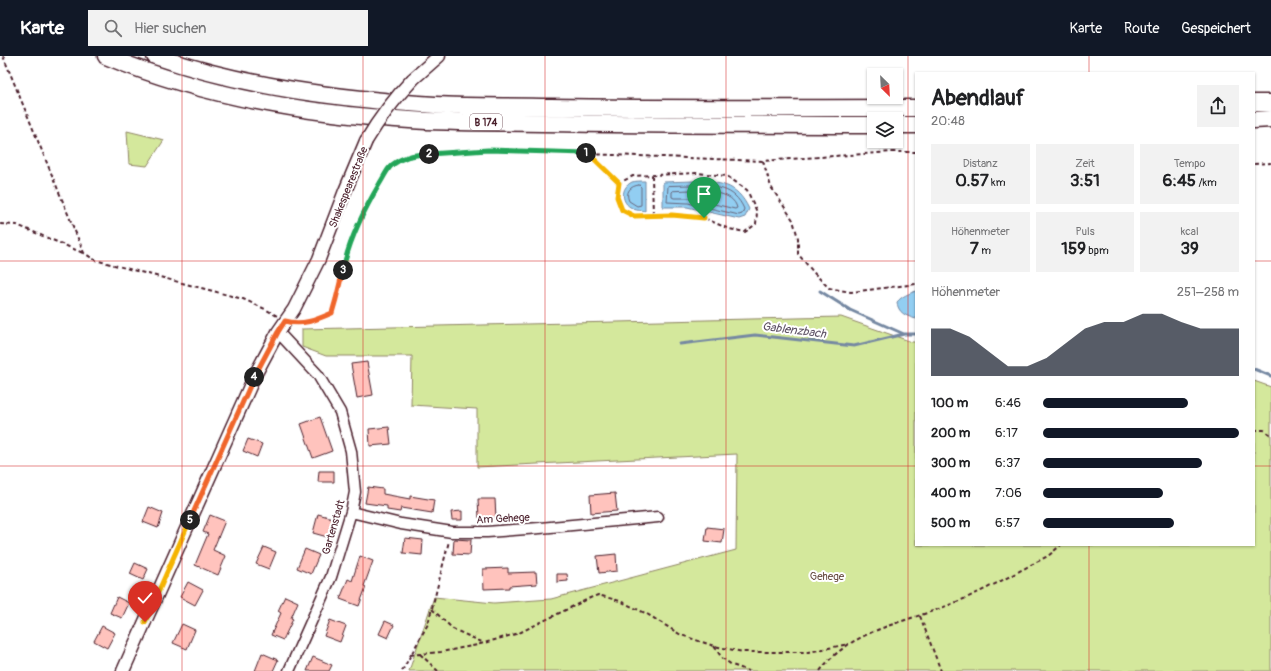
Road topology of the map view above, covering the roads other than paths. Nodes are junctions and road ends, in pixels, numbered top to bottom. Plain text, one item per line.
1 (106, 56) edge
2 (155, 56) edge
3 (439, 56) edge
4 (1255, 103) edge
5 (1271, 103) edge
6 (915, 108) edge
7 (1271, 119) edge
8 (1255, 120) edge
9 (867, 125) edge
10 (903, 125) edge
11 (915, 125) edge
12 (278, 332) junction
13 (351, 512) junction
14 (658, 517) dead end
15 (123, 671) edge
16 (290, 671) edge

1 - 9 highway, B 174
2 - 6 highway, B 174
3 - 12 street, Shakespearestraße, bridge
4 - 5 highway
7 - 8 highway
10 - 11 highway
12 - 13 street, Gartenstadt
12 - 15 street, Shakespearestraße
13 - 14 street, Am Gehege
13 - 16 street, Gartenstadt

